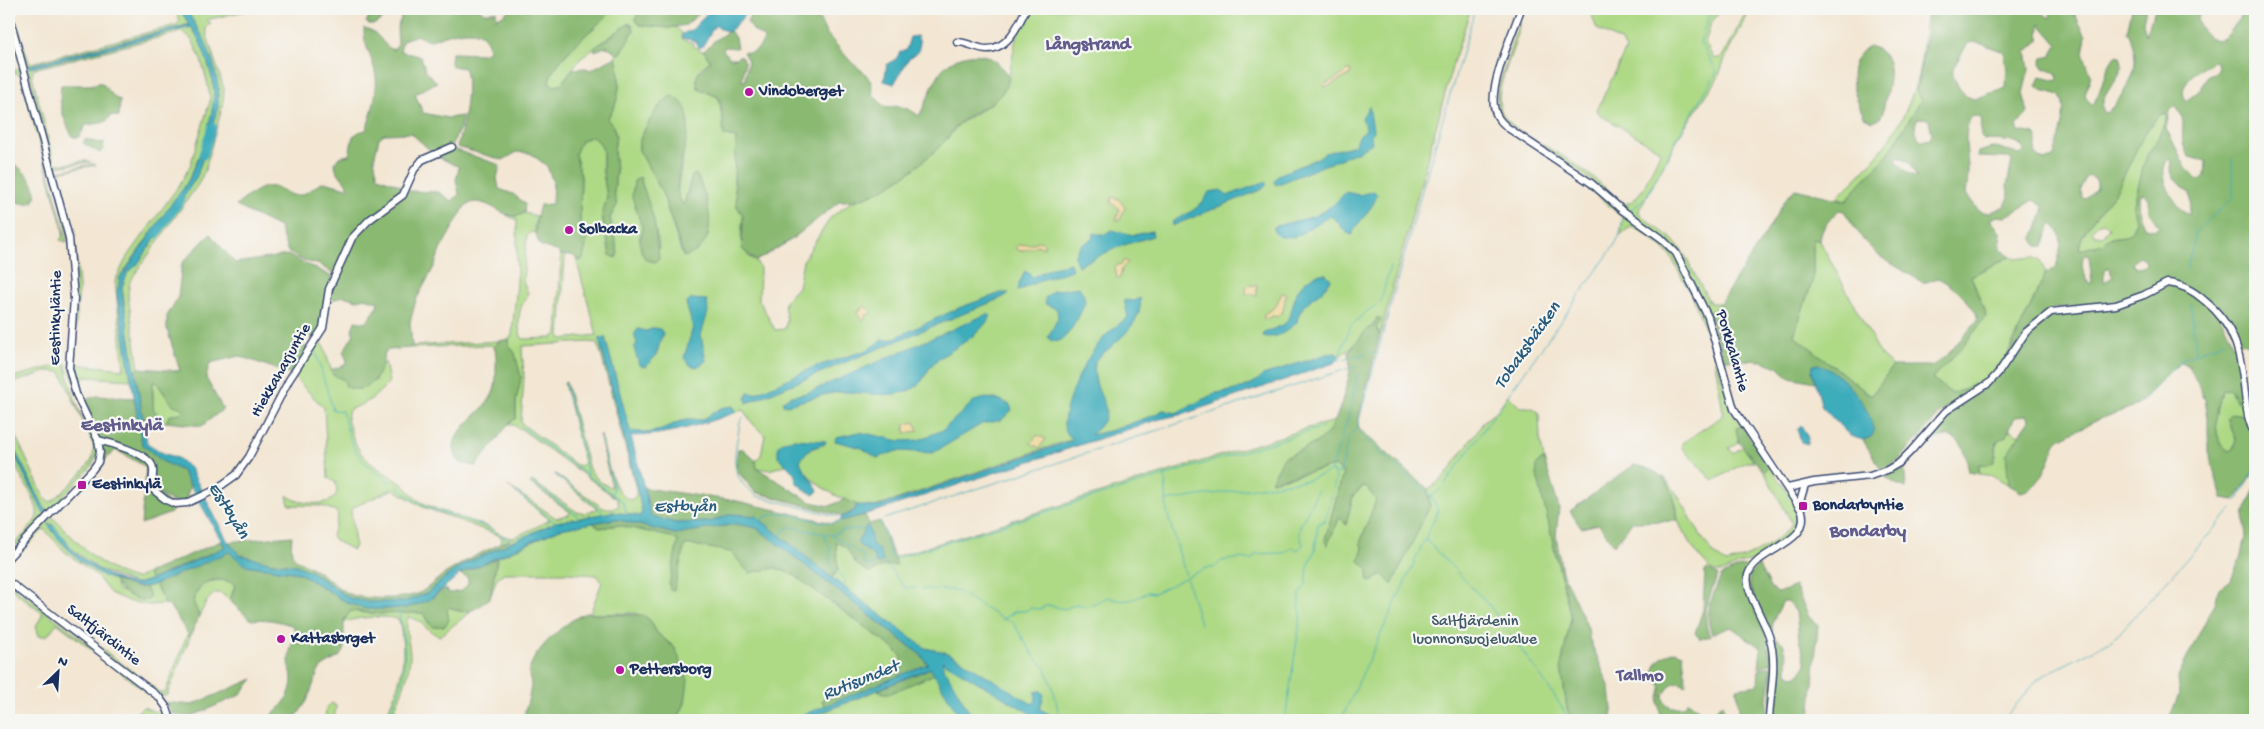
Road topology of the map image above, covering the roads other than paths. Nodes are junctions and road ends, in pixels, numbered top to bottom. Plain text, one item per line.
1 (1026, 9) edge
2 (1522, 9) edge
3 (9, 15) edge
4 (957, 42) dead end
5 (452, 147) dead end
6 (2255, 434) edge
7 (98, 440) junction
8 (1805, 485) junction
9 (1788, 488) junction
10 (1799, 505) junction
11 (9, 557) edge
12 (9, 582) edge
13 (171, 720) edge
14 (1769, 720) edge

1 - 4 street
2 - 9 street, Porkkalantie
3 - 7 street, Eestinkyläntie
5 - 7 street, Hiekkaharjuntie
6 - 8 street
7 - 11 street, Eestinkyläntie
8 - 9 street
8 - 10 street
9 - 10 street, Porkkalantie
10 - 14 street
12 - 13 street, Saltfjärdintie

